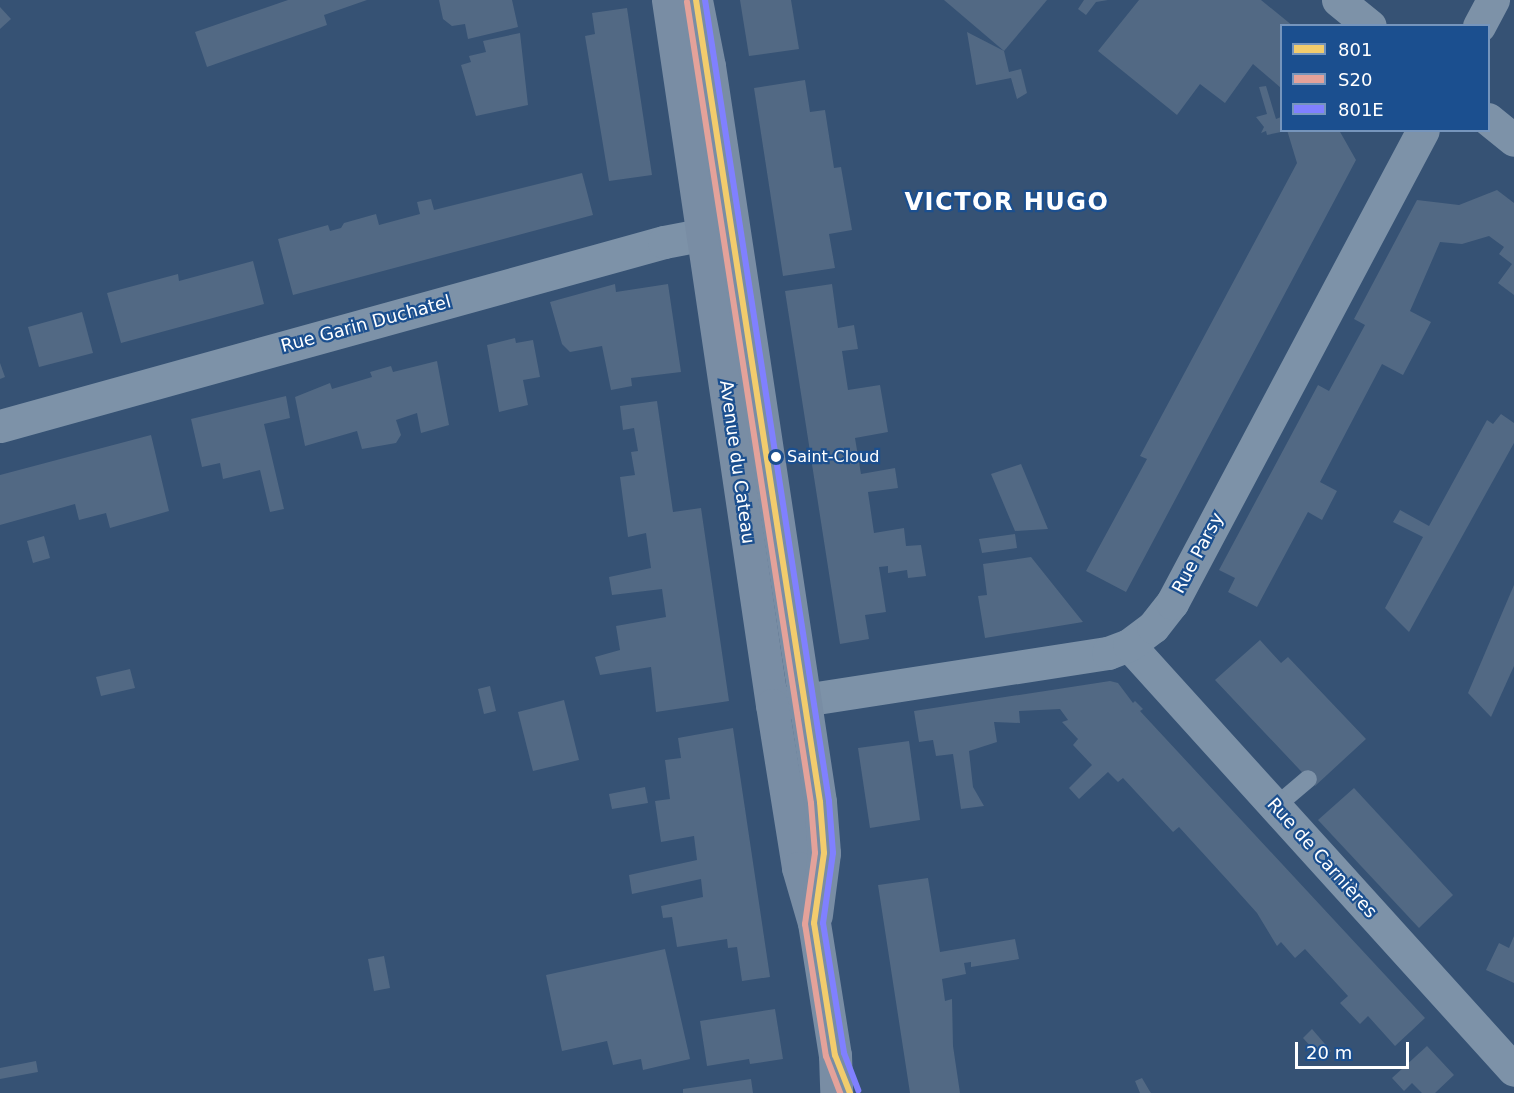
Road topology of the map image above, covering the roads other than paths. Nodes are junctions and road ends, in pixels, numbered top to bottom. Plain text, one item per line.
1 (668, 0) edge
2 (696, 0) edge
3 (1338, 0) edge
4 (1493, 0) edge
5 (1368, 24) edge
6 (1480, 24) edge
7 (1490, 122) edge
8 (1422, 132) edge
9 (1514, 140) edge
10 (718, 231) junction
11 (0, 426) edge
12 (1129, 645) junction
13 (804, 698) junction
14 (772, 705) junction
15 (1308, 779) dead end
16 (1275, 807) junction
17 (814, 923) junction
18 (835, 1055) junction
19 (1514, 1070) edge
20 (836, 1093) edge
21 (850, 1093) edge

1 - 10 main road, Avenue du Cateau
2 - 10 main road, Avenue du Cateau
3 - 5 street
4 - 6 street
7 - 9 street
8 - 12 street, Rue Parsy
10 - 11 street, Rue Garin Duchatel
10 - 13 main road, Avenue du Cateau
10 - 14 main road, Avenue du Cateau
12 - 13 street, Rue Parsy
12 - 16 street, Rue de Carnières
13 - 14 street, Rue Parsy
13 - 17 main road, Avenue du Cateau
14 - 17 main road, Avenue du Cateau
15 - 16 lane
16 - 19 street, Rue de Carnières
17 - 18 main road, Avenue du Cateau
18 - 20 main road, Avenue du Cateau
18 - 21 main road, Avenue du Cateau

